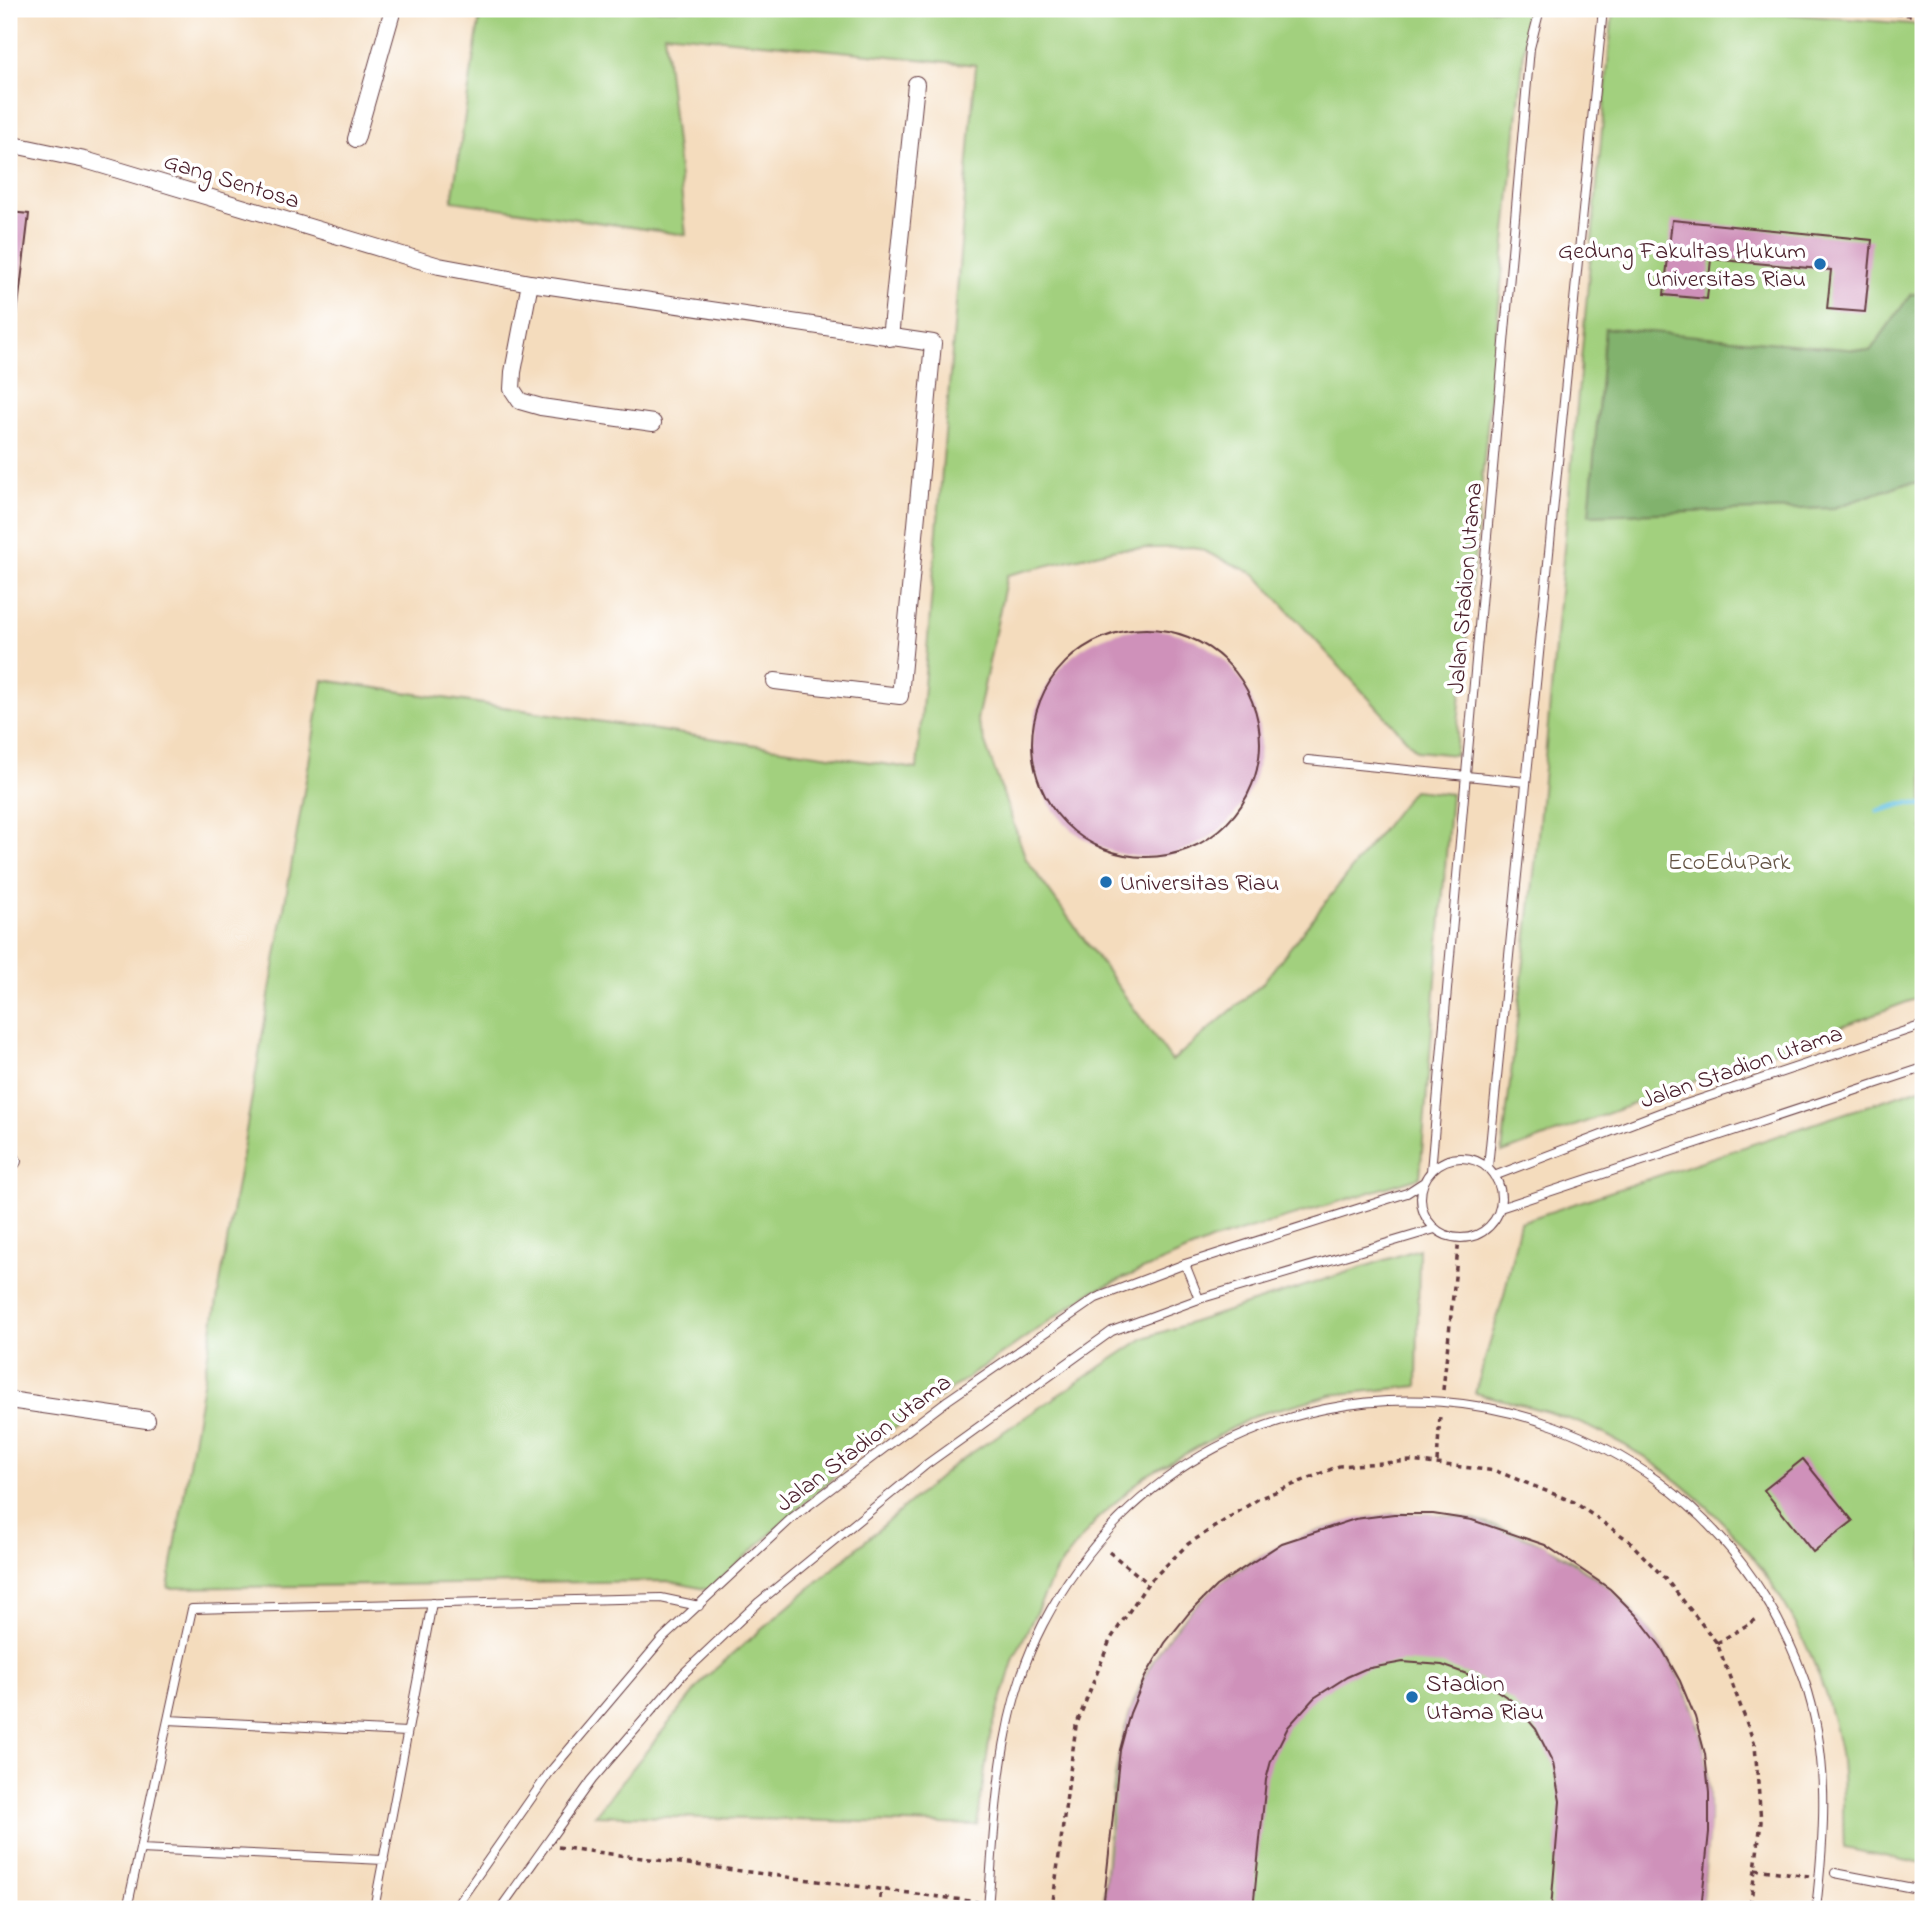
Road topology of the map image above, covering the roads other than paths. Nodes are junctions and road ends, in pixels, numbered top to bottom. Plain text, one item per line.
1 (393, 9) edge
2 (1539, 9) edge
3 (1603, 9) edge
4 (916, 84) dead end
5 (356, 139) dead end
6 (9, 144) edge
7 (530, 283) junction
8 (890, 338) junction
9 (653, 423) dead end
10 (775, 681) dead end
11 (1308, 760) dead end
12 (1467, 775) junction
13 (1526, 782) junction
14 (1923, 1025) edge
15 (1923, 1068) edge
16 (1488, 1167) junction
17 (1431, 1171) junction
18 (1494, 1176) junction
19 (1424, 1182) junction
20 (1500, 1208) junction
21 (1435, 1229) junction
22 (1185, 1264) junction
23 (1199, 1299) junction
24 (9, 1401) edge
25 (147, 1420) dead end
26 (432, 1603) junction
27 (699, 1606) junction
28 (168, 1720) junction
29 (407, 1732) junction
30 (140, 1849) junction
31 (383, 1860) junction
32 (1835, 1872) dead end
33 (1923, 1890) edge
34 (988, 1906) edge
35 (127, 1909) edge
36 (374, 1909) edge
37 (454, 1909) edge
38 (500, 1909) edge
39 (1818, 1909) edge

1 - 5 street
2 - 12 lane, Jalan Stadion Utama
3 - 13 lane
4 - 8 street
6 - 7 street, Gang Sentosa
7 - 8 street, Gang Sentosa
7 - 9 street
8 - 10 street, Gang Sentosa
11 - 12 lane
12 - 13 lane
12 - 17 lane, Jalan Stadion Utama
13 - 16 lane
14 - 18 lane, Jalan Stadion Utama
15 - 20 lane
16 - 17 lane
16 - 18 lane
17 - 19 lane
18 - 20 lane
19 - 21 lane
19 - 22 lane, Jalan Stadion Utama
20 - 21 lane
21 - 23 lane
22 - 23 lane
22 - 27 lane, Jalan Stadion Utama
23 - 38 lane
24 - 25 street
26 - 27 lane
26 - 28 lane
26 - 29 lane
27 - 37 lane, Jalan Stadion Utama
28 - 29 lane
28 - 30 lane
29 - 31 lane
30 - 31 lane
30 - 35 lane
31 - 36 lane
32 - 33 lane
34 - 39 lane

